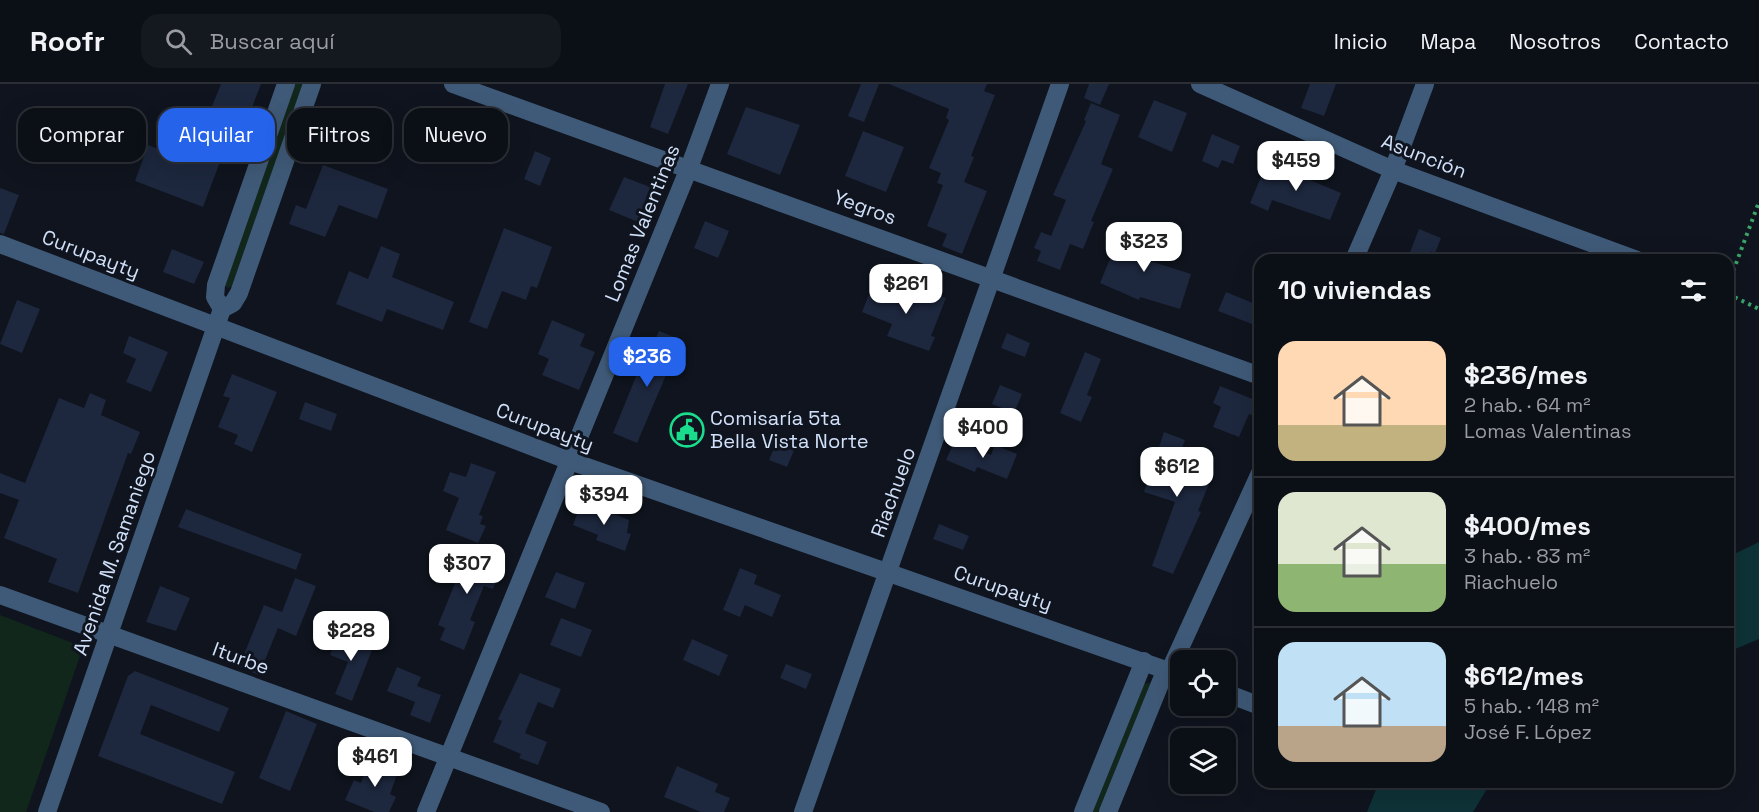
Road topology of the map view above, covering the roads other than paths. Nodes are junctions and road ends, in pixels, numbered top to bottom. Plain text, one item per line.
1 (286, 84) edge
2 (312, 84) edge
3 (453, 84) edge
4 (720, 84) edge
5 (1060, 84) edge
6 (1200, 84) edge
7 (1425, 84) edge
8 (689, 168) junction
9 (1393, 170) junction
10 (0, 244) edge
11 (1357, 254) edge
12 (1621, 254) edge
13 (993, 278) junction
14 (220, 317) junction
15 (1254, 374) edge
16 (570, 461) junction
17 (1254, 486) edge
18 (888, 573) junction
19 (0, 595) edge
20 (109, 634) junction
21 (1181, 650) edge
22 (1144, 661) junction
23 (1170, 670) edge
24 (1170, 675) edge
25 (1236, 697) edge
26 (1254, 704) edge
27 (449, 757) junction
28 (47, 812) edge
29 (426, 812) edge
30 (601, 812) edge
31 (803, 812) edge
32 (1083, 812) edge
33 (1108, 812) edge

1 - 14 street, Avenida M. Samaniego
2 - 14 street, Avenida M. Samaniego
3 - 8 street, Yegros
4 - 8 street, Lomas Valentinas
5 - 13 street, Riachuelo
6 - 9 street, Asunción
7 - 9 street
8 - 13 street, Yegros
8 - 16 street, Lomas Valentinas
9 - 11 street
9 - 12 street, Asunción
10 - 14 street, Curupayty
13 - 15 street, Yegros
13 - 18 street, Riachuelo
14 - 16 street, Curupayty
14 - 20 street, Avenida M. Samaniego
16 - 18 street, Curupayty
16 - 27 street, Lomas Valentinas
17 - 21 street
18 - 22 street, Curupayty
18 - 31 street, Riachuelo
19 - 20 street, Iturbe
20 - 27 street, Iturbe
20 - 28 street, Avenida M. Samaniego
22 - 23 street, Curupayty
22 - 32 street
24 - 33 street
25 - 26 street
27 - 29 street, Lomas Valentinas
27 - 30 street, Iturbe

